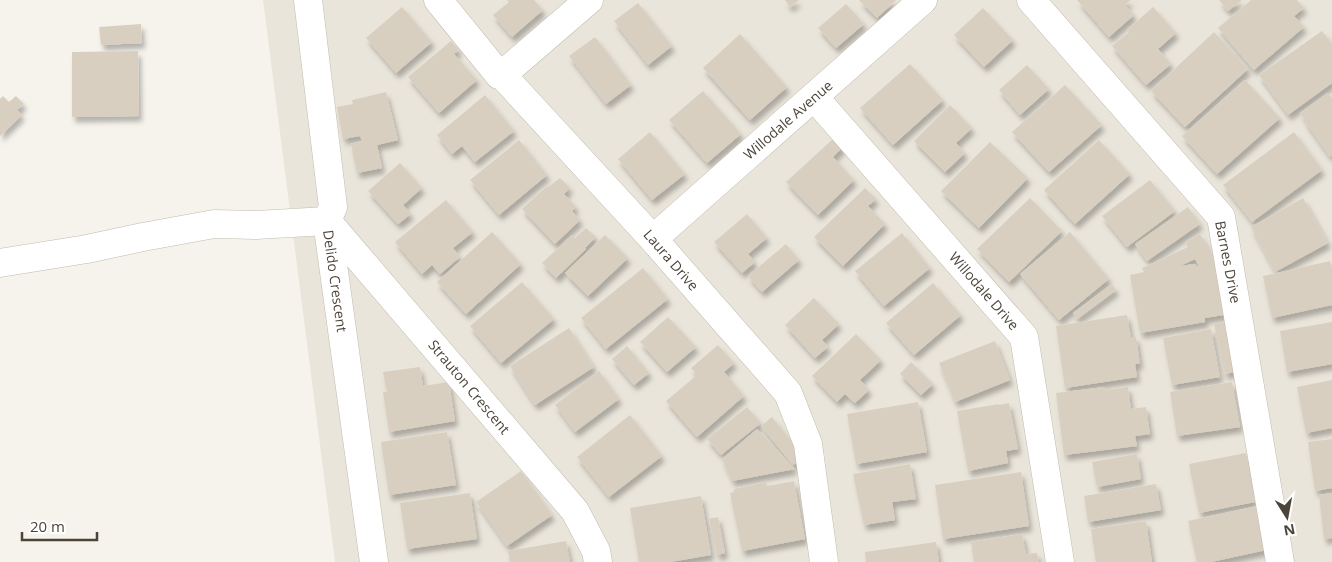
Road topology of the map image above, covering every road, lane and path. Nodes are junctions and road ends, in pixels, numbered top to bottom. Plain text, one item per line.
1 (308, 0) edge
2 (438, 0) edge
3 (589, 0) edge
4 (923, 0) edge
5 (1031, 0) edge
6 (502, 75) junction
7 (814, 98) junction
8 (327, 221) junction
9 (653, 238) junction
10 (0, 263) edge
11 (374, 562) edge
12 (598, 562) edge
13 (824, 562) edge
14 (1060, 562) edge
15 (1280, 562) edge

1 - 8 street, Delido Crescent
2 - 6 street, Laura Drive
3 - 6 street
4 - 7 street, Willodale Avenue
5 - 15 street, Barnes Drive
6 - 9 street, Laura Drive
7 - 9 street, Willodale Avenue
7 - 14 street, Willodale Drive
8 - 10 street
8 - 11 street, Delido Crescent
8 - 12 street, Strauton Crescent
9 - 13 street, Laura Drive

